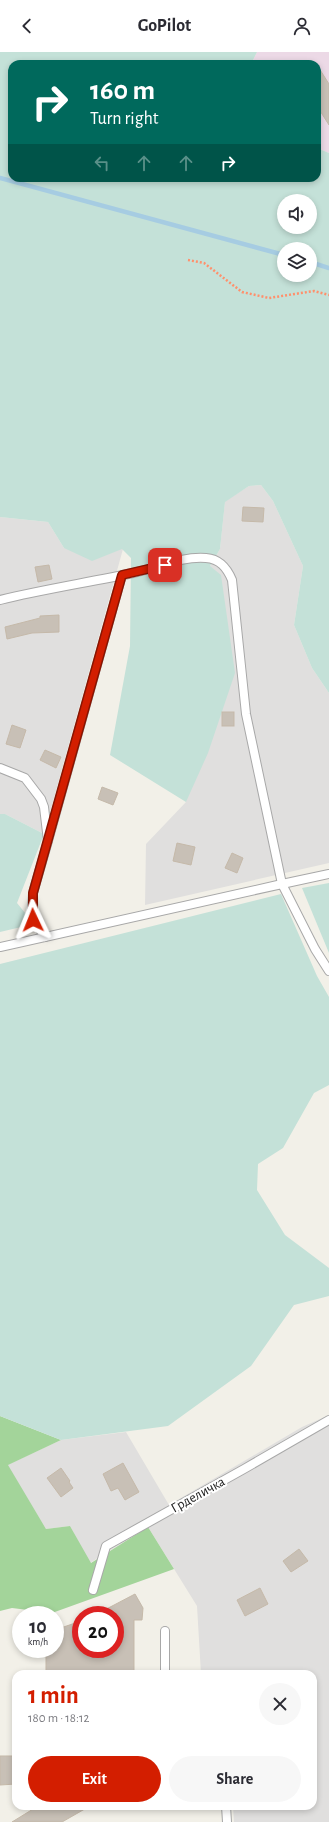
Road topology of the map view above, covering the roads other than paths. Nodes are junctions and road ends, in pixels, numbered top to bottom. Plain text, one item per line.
1 (122, 575) junction
2 (0, 600) edge
3 (0, 768) edge
4 (48, 841) junction
5 (329, 874) edge
6 (282, 884) junction
7 (45, 938) junction
8 (0, 947) edge
9 (329, 970) edge
10 (329, 1420) edge
11 (92, 1590) dead end
12 (165, 1631) dead end
13 (165, 1670) edge
14 (226, 1810) edge
15 (227, 1822) edge

1 - 2 lane
1 - 4 lane
1 - 6 lane
3 - 4 lane
4 - 7 lane
5 - 6 lane
6 - 7 lane
6 - 9 lane
7 - 8 lane
10 - 11 lane, Грделичка
12 - 13 lane
14 - 15 lane

